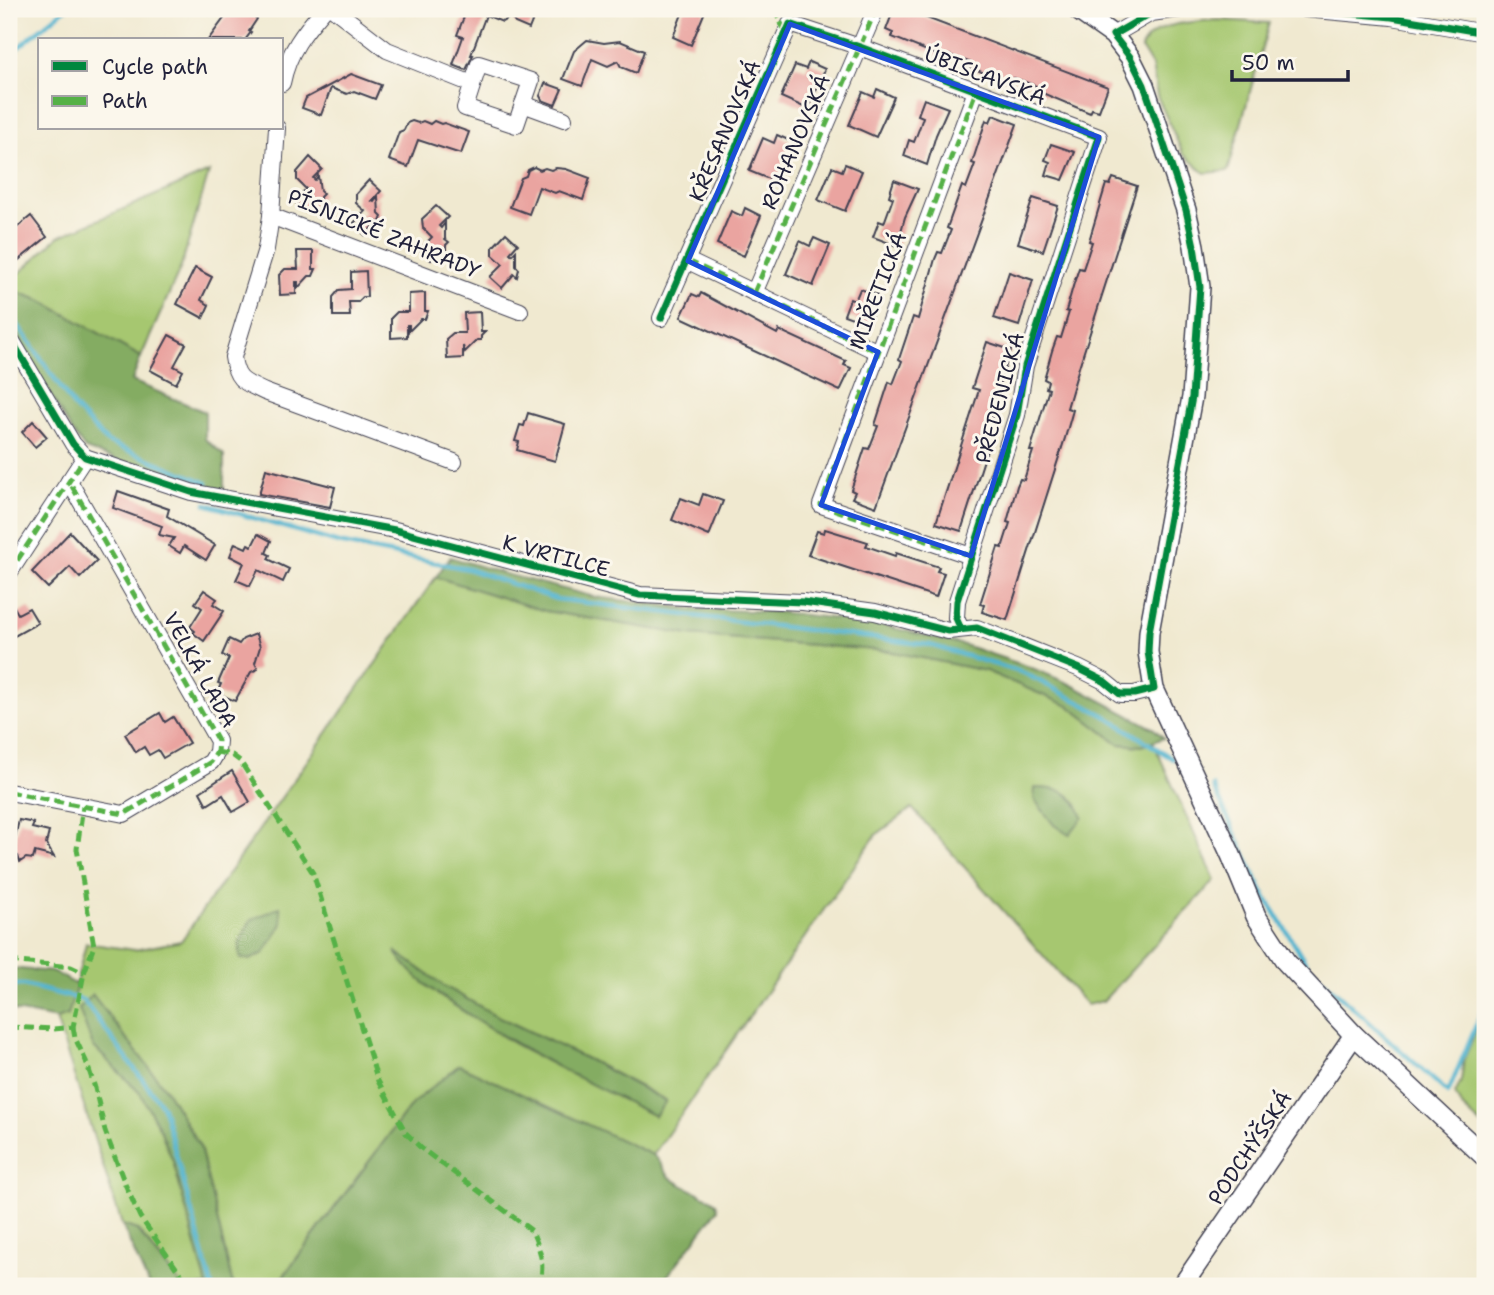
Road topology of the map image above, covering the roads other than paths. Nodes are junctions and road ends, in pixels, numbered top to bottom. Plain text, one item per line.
1 (324, 9) edge
2 (334, 9) edge
3 (876, 9) edge
4 (1076, 9) edge
5 (1180, 9) edge
6 (1305, 9) edge
7 (1485, 33) edge
8 (1113, 34) junction
9 (860, 47) junction
10 (284, 72) edge
11 (472, 85) junction
12 (976, 91) junction
13 (523, 104) junction
14 (564, 119) dead end
15 (277, 130) edge
16 (1099, 137) joint
17 (271, 216) junction
18 (688, 261) junction
19 (754, 293) junction
20 (520, 311) dead end
21 (661, 318) dead end
22 (9, 336) edge
23 (878, 352) junction
24 (85, 457) junction
25 (454, 462) dead end
26 (69, 481) junction
27 (971, 556) junction
28 (9, 573) edge
29 (961, 629) junction
30 (1154, 689) junction
31 (9, 792) edge
32 (1354, 1035) junction
33 (1485, 1157) edge
34 (1182, 1286) edge

1 - 10 street
2 - 11 street
3 - 9 street, ROHANOVSKÁ
4 - 8 street
5 - 8 street
6 - 7 street
8 - 30 street
9 - 12 street, ÚBISLAVSKÁ
9 - 18 street, KŘESANOVSKÁ
9 - 19 street, ROHANOVSKÁ
11 - 13 street
11 - 13 street
12 - 16 street, ÚBISLAVSKÁ
12 - 23 street, MIŘETICKÁ
13 - 14 street
15 - 17 street, PÍSNICKÉ ZAHRADY
16 - 27 street, PŘEDENICKÁ
17 - 20 street, PÍSNICKÉ ZAHRADY
17 - 25 street
18 - 19 street
18 - 21 street, KŘESANOVSKÁ
19 - 23 street
22 - 24 street
23 - 27 street, MIŘETICKÁ
24 - 26 street
24 - 29 street, K VRTILCE
26 - 28 street
26 - 31 street, VELKÁ LADA
27 - 29 street, PŘEDENICKÁ
29 - 30 street, K VRTILCE
30 - 32 street
32 - 33 street
32 - 34 street, PODCHÝŠSKÁ

